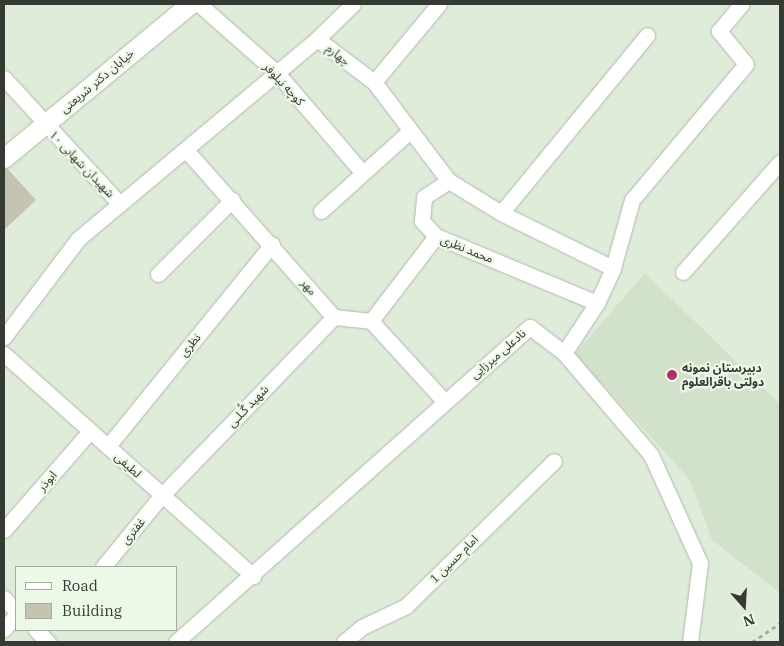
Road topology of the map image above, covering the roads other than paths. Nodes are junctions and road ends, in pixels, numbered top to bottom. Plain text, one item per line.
1 (190, 4) edge
2 (199, 4) edge
3 (353, 4) edge
4 (439, 4) edge
5 (742, 4) edge
6 (647, 35) dead end
7 (317, 39) junction
8 (277, 73) junction
9 (4, 78) edge
10 (374, 82) junction
11 (44, 124) junction
12 (410, 131) junction
13 (186, 150) junction
14 (4, 158) edge
15 (780, 162) edge
16 (362, 172) junction
17 (449, 181) junction
18 (232, 200) junction
19 (120, 204) junction
20 (321, 211) dead end
21 (501, 213) junction
22 (436, 236) junction
23 (272, 244) junction
24 (613, 268) junction
25 (683, 272) dead end
26 (158, 274) dead end
27 (596, 303) junction
28 (334, 316) junction
29 (371, 321) junction
30 (4, 337) edge
31 (564, 353) junction
32 (4, 354) edge
33 (444, 401) junction
34 (90, 431) junction
35 (108, 446) junction
36 (554, 461) dead end
37 (162, 495) junction
38 (4, 530) edge
39 (104, 566) edge
40 (253, 576) junction
41 (4, 598) edge
42 (15, 610) edge
43 (15, 616) edge
44 (4, 629) edge
45 (176, 642) edge
46 (344, 642) edge
47 (690, 642) edge

1 - 11 street, خیابان دکتر شریعتی
2 - 8 street, کوچه نیلوفر
3 - 7 street
4 - 10 street
5 - 24 street
6 - 21 street
7 - 8 street, چهارم
7 - 10 street, چهارم
8 - 13 street, چهارم
8 - 16 street, کوچه نیلوفر
9 - 11 street, شهیدان شهابی ۱۰
10 - 12 street, چهارم
11 - 14 street, خیابان دکتر شریعتی
11 - 19 street, شهیدان شهابی ۱۰
12 - 16 street
12 - 17 street, چهارم
13 - 18 street, مهر
13 - 19 street, چهارم
15 - 25 street
16 - 20 street
17 - 21 street, چهارم
17 - 22 street
18 - 23 street, مهر
18 - 26 street
19 - 30 street, چهارم
21 - 24 street, چهارم
22 - 27 street, محمد نظری
22 - 29 street, محمد نظری
23 - 28 street, مهر
23 - 35 street, نظری
24 - 27 street
27 - 31 street
28 - 29 street
28 - 37 street, شهید گُـلـی
29 - 33 street
31 - 33 street, نادعلی میرزایی
31 - 47 street
32 - 34 street, لطیفی
33 - 40 street, نادعلی میرزایی
34 - 35 street, لطیفی
34 - 38 street, ابوذر
35 - 37 street, لطیفی
36 - 46 street, امام حسین 1
37 - 39 street, غفتری
37 - 40 street, لطیفی
40 - 45 street, نادعلی میرزایی
41 - 42 street
43 - 44 street

